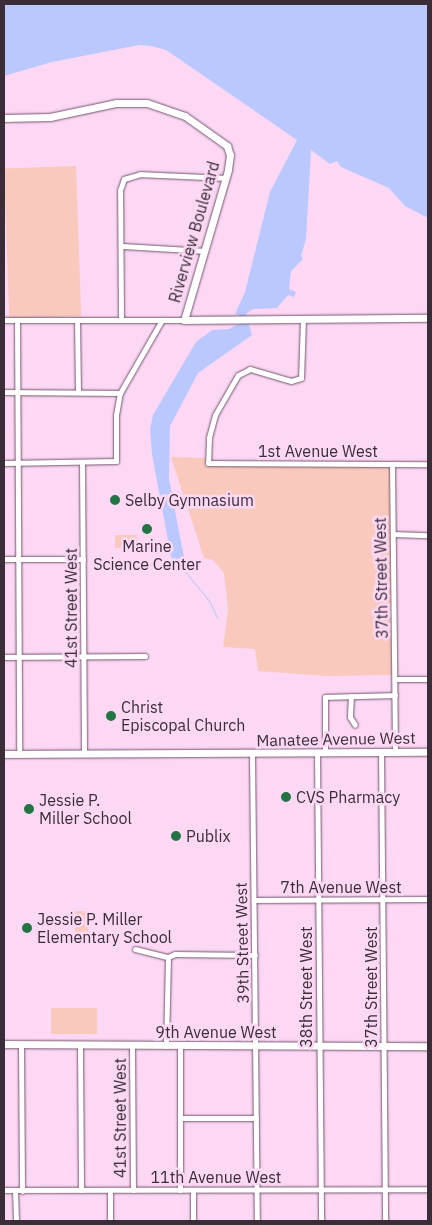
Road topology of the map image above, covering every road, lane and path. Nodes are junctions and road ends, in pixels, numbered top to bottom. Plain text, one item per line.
1 (4, 118) edge
2 (225, 178) junction
3 (121, 246) junction
4 (204, 251) junction
5 (428, 318) edge
6 (303, 319) junction
7 (4, 320) edge
8 (17, 320) junction
9 (77, 320) junction
10 (121, 320) junction
11 (162, 320) junction
12 (184, 320) junction
13 (4, 392) edge
14 (17, 392) junction
15 (78, 392) junction
16 (120, 393) junction
17 (82, 462) junction
18 (4, 463) edge
19 (18, 463) junction
20 (392, 464) junction
21 (428, 464) edge
22 (393, 534) junction
23 (428, 535) edge
24 (4, 559) edge
25 (18, 559) junction
26 (83, 559) junction
27 (83, 656) junction
28 (145, 656) dead end
29 (4, 657) edge
30 (19, 657) junction
31 (395, 679) junction
32 (428, 679) edge
33 (395, 695) junction
34 (351, 696) junction
35 (355, 725) dead end
36 (382, 752) junction
37 (395, 752) junction
38 (428, 752) edge
39 (317, 753) junction
40 (325, 753) junction
41 (4, 754) edge
42 (19, 754) junction
43 (84, 754) junction
44 (252, 754) junction
45 (428, 899) edge
46 (254, 900) junction
47 (318, 900) junction
48 (383, 900) junction
49 (135, 948) dead end
50 (255, 955) junction
51 (168, 957) junction
52 (4, 1044) edge
53 (21, 1045) junction
54 (80, 1045) junction
55 (132, 1046) junction
56 (166, 1046) junction
57 (180, 1046) junction
58 (256, 1046) junction
59 (319, 1046) junction
60 (384, 1046) junction
61 (428, 1046) edge
62 (180, 1118) junction
63 (256, 1118) junction
64 (428, 1189) edge
65 (4, 1190) edge
66 (16, 1190) junction
67 (22, 1190) junction
68 (81, 1190) junction
69 (110, 1190) junction
70 (133, 1190) junction
71 (180, 1190) junction
72 (193, 1190) junction
73 (257, 1190) junction
74 (321, 1190) junction
75 (385, 1190) junction
76 (16, 1221) edge
77 (110, 1221) edge
78 (193, 1221) edge
79 (257, 1221) edge
80 (321, 1221) edge
81 (385, 1221) edge

1 - 2 street, Riverview Boulevard
2 - 3 street
2 - 4 street, Riverview Boulevard
3 - 4 street
3 - 10 street
4 - 12 street, Riverview Boulevard
5 - 6 street, Riverview Boulevard
6 - 12 street, Riverview Boulevard
6 - 20 street, 1st Avenue West
7 - 8 street
8 - 9 street
8 - 14 street
9 - 10 street
9 - 15 street
10 - 11 street
11 - 12 street
11 - 16 street
13 - 14 street
14 - 15 street
14 - 19 street
15 - 16 street
16 - 17 street
17 - 19 street
17 - 26 street, 41st Street West
18 - 19 street
19 - 25 street
20 - 21 street, 1st Avenue West
20 - 22 street, 37th Street West
22 - 23 street
22 - 31 street, 37th Street West
24 - 25 street
25 - 26 street
25 - 30 street
26 - 27 street, 41st Street West
27 - 28 street
27 - 30 street
27 - 43 street, 41st Street West
29 - 30 street
30 - 42 street
31 - 32 street
31 - 33 street, 37th Street West
33 - 34 street
33 - 37 street, 37th Street West
34 - 35 street
34 - 40 street
36 - 37 street, Manatee Avenue West
36 - 40 street, Manatee Avenue West
36 - 48 street, 37th Street West
37 - 38 street, Manatee Avenue West
39 - 40 street, Manatee Avenue West
39 - 44 street, Manatee Avenue West
39 - 47 street, 38th Street West
41 - 42 street, Manatee Avenue West
42 - 43 street, Manatee Avenue West
43 - 44 street, Manatee Avenue West
44 - 46 street, 39th Street West
45 - 48 street, 7th Avenue West
46 - 47 street, 7th Avenue West
46 - 50 street, 39th Street West
47 - 48 street, 7th Avenue West
47 - 59 street, 38th Street West
48 - 60 street, 37th Street West
49 - 51 street
50 - 51 street
50 - 58 street, 39th Street West
51 - 56 street
52 - 53 street, 9th Avenue West
53 - 54 street, 9th Avenue West
53 - 67 street
54 - 55 street, 9th Avenue West
54 - 68 street
55 - 56 street, 9th Avenue West
55 - 70 street, 41st Street West
56 - 57 street, 9th Avenue West
57 - 58 street, 9th Avenue West
57 - 62 street
58 - 59 street, 9th Avenue West
58 - 63 street, 39th Street West
59 - 60 street, 9th Avenue West
59 - 74 street, 38th Street West
60 - 61 street, 9th Avenue West
60 - 75 street, 37th Street West
62 - 63 street
62 - 71 street
63 - 73 street, 39th Street West
64 - 75 street, 11th Avenue West
65 - 66 street, 11th Avenue West
66 - 67 street, 11th Avenue West
66 - 76 street
67 - 68 street, 11th Avenue West
68 - 69 street, 11th Avenue West
69 - 70 street, 11th Avenue West
69 - 77 street, 41st Street West
70 - 71 street, 11th Avenue West
71 - 72 street, 11th Avenue West
72 - 73 street, 11th Avenue West
72 - 78 street
73 - 74 street, 11th Avenue West
73 - 79 street, 39th Street West
74 - 75 street, 11th Avenue West
74 - 80 street, 38th Street West
75 - 81 street, 37th Street West

